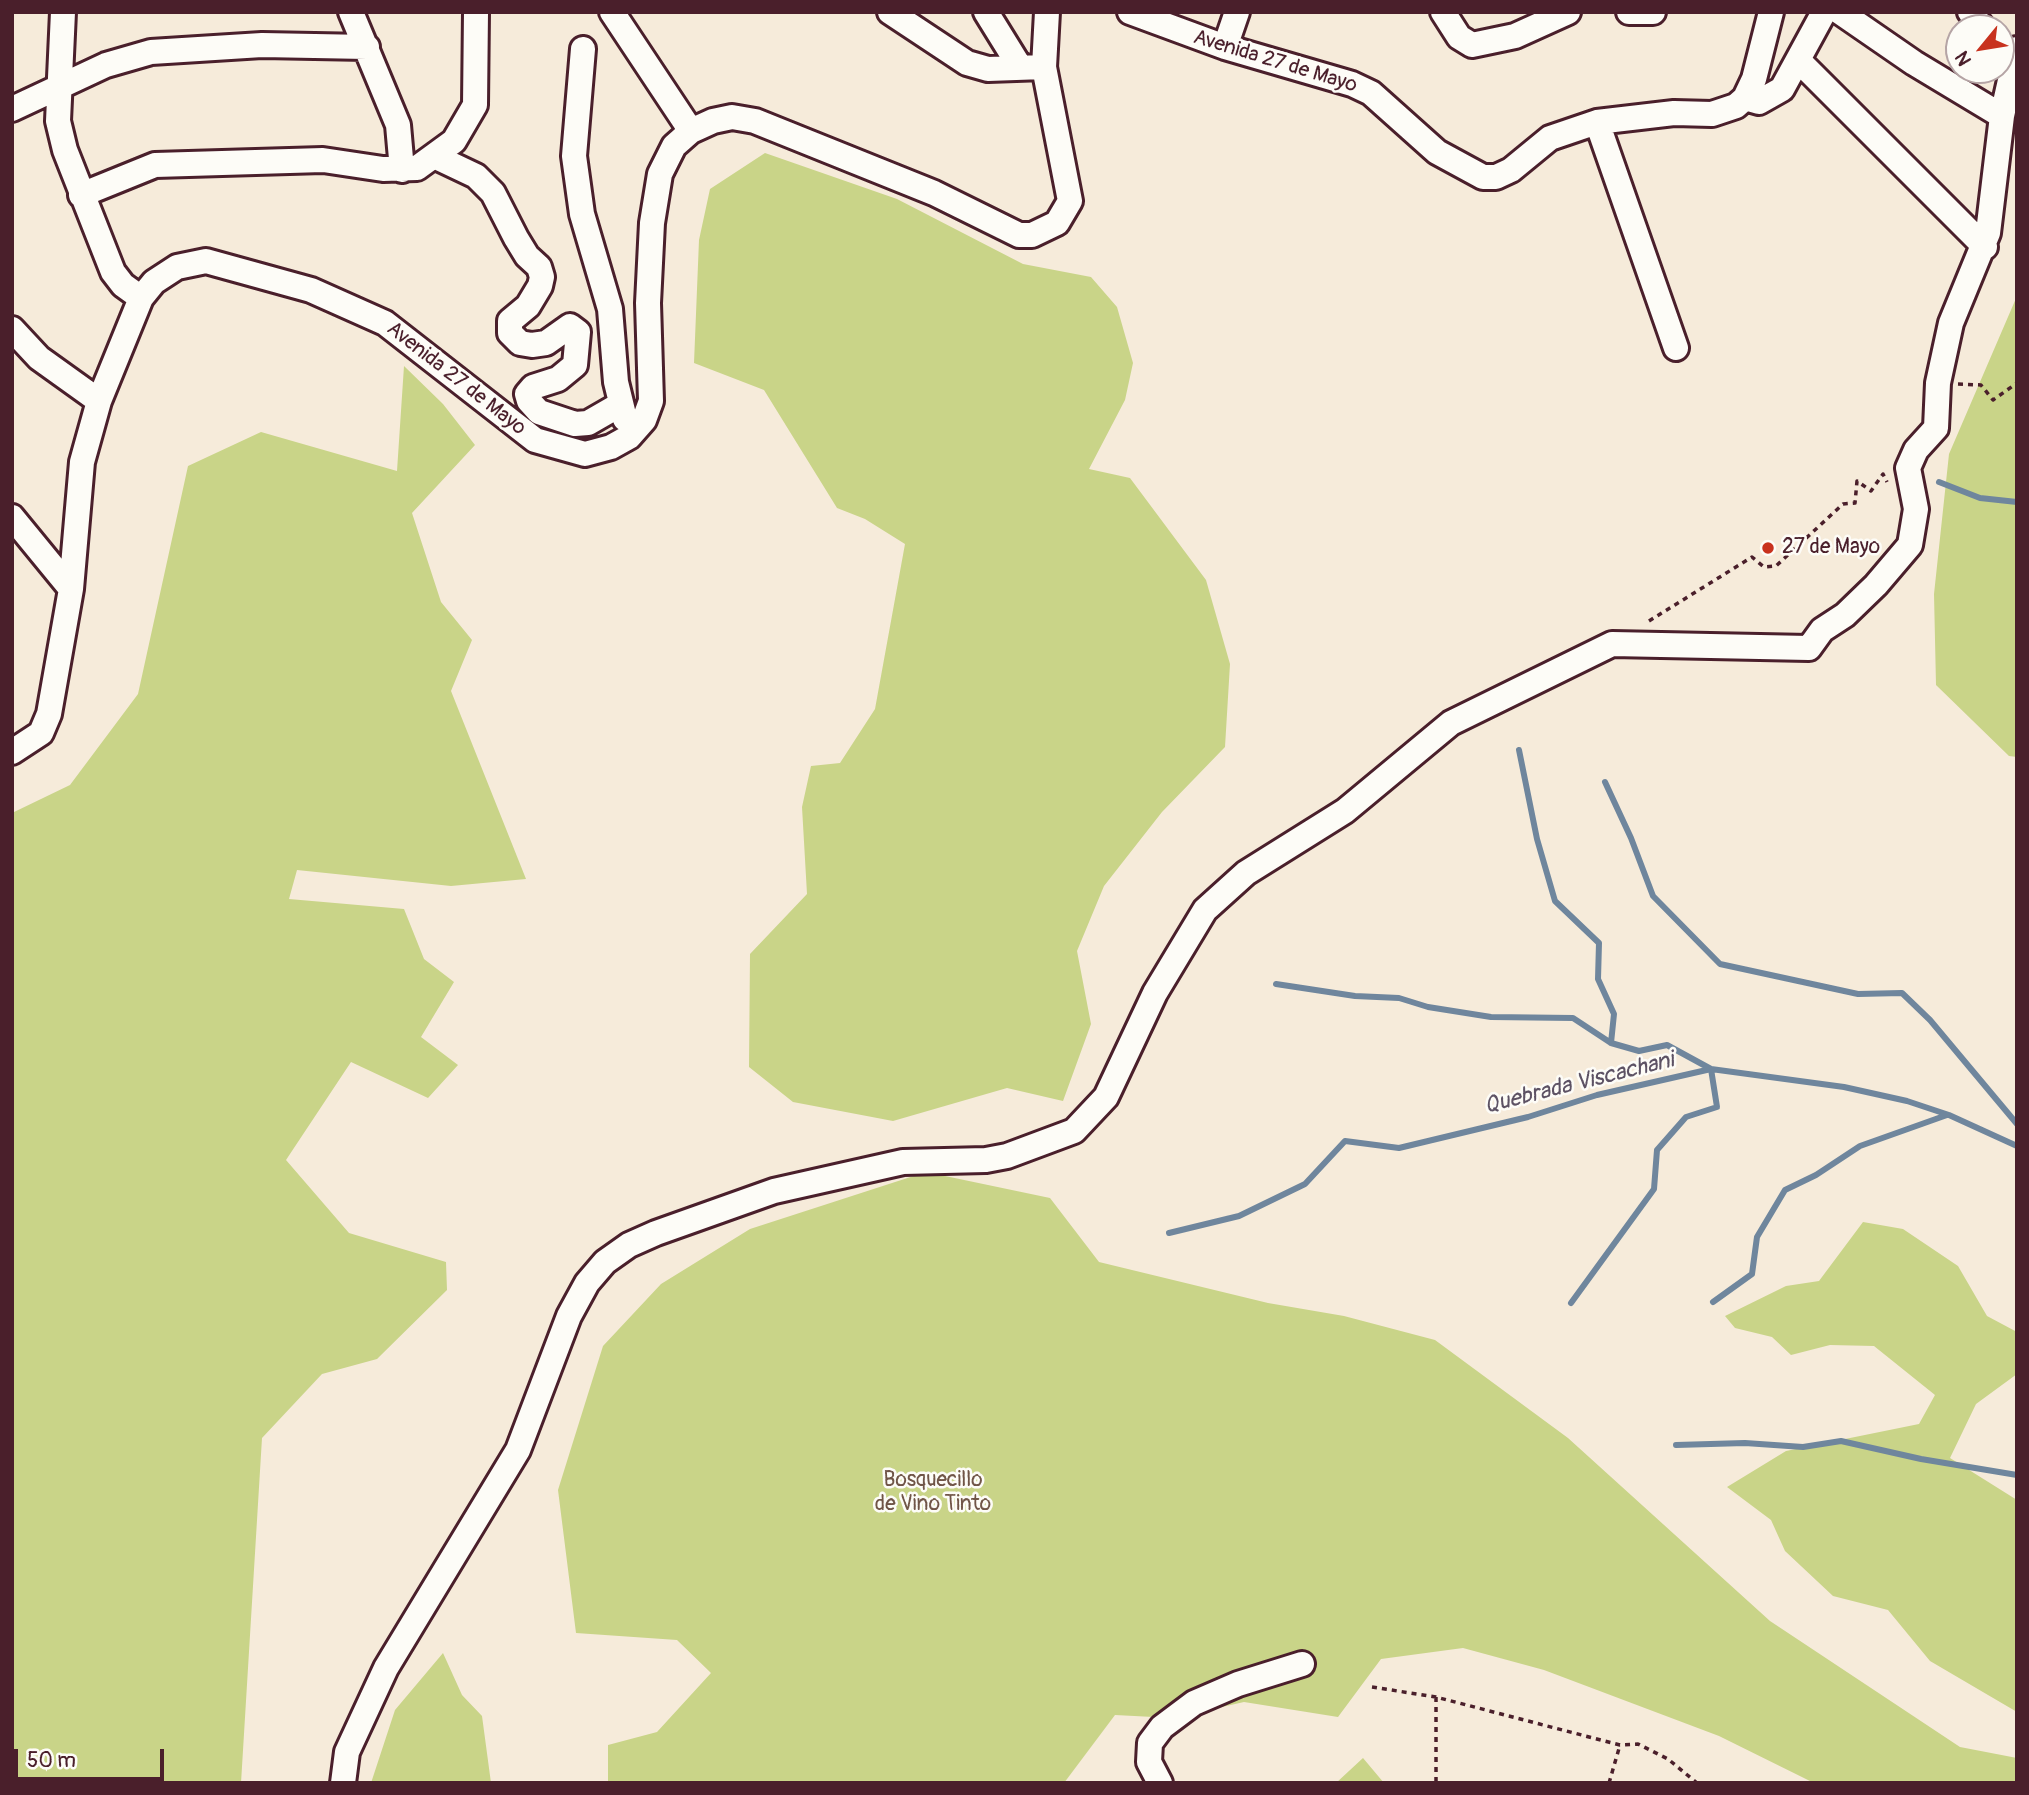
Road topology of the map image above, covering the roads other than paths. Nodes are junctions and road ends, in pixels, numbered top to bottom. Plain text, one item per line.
1 (63, 12) edge
2 (351, 12) edge
3 (476, 12) edge
4 (612, 12) edge
5 (890, 12) edge
6 (986, 12) edge
7 (1047, 12) edge
8 (1130, 12) edge
9 (1237, 12) edge
10 (1443, 12) edge
11 (1567, 12) edge
12 (1629, 12) edge
13 (1653, 12) edge
14 (1771, 12) edge
15 (1824, 12) edge
16 (1840, 12) edge
17 (367, 47) junction
18 (1225, 47) junction
19 (583, 49) dead end
20 (1800, 62) junction
21 (1032, 67) junction
22 (2006, 84) edge
23 (58, 85) junction
24 (1745, 98) junction
25 (12, 109) edge
26 (2002, 116) junction
27 (1597, 122) junction
28 (691, 131) junction
29 (436, 157) junction
30 (402, 170) junction
31 (81, 195) junction
32 (1985, 247) junction
33 (141, 298) junction
34 (12, 329) edge
35 (1676, 348) dead end
36 (99, 401) junction
37 (621, 404) junction
38 (629, 437) junction
39 (12, 517) edge
40 (71, 590) junction
41 (12, 752) edge
42 (1303, 1664) dead end
43 (343, 1783) edge
44 (1160, 1783) edge

1 - 23 street
2 - 17 street
3 - 29 street
4 - 28 street
5 - 21 street
6 - 21 street
7 - 21 street
8 - 18 street, Avenida 27 de Mayo
9 - 18 street
10 - 11 street
12 - 13 street
14 - 24 street
15 - 20 street, Avenida 27 de Mayo
16 - 26 street
17 - 23 street
17 - 30 street
18 - 27 street, Avenida 27 de Mayo
19 - 37 street
20 - 24 street, Avenida 27 de Mayo
20 - 32 street
21 - 28 street
22 - 26 street
23 - 25 street
23 - 31 street
24 - 27 street, Avenida 27 de Mayo
26 - 32 street
27 - 35 street
28 - 38 street
29 - 30 street
29 - 37 street
30 - 31 street
31 - 33 street
32 - 43 street
33 - 36 street, Avenida 27 de Mayo
33 - 38 street, Avenida 27 de Mayo
34 - 36 street
36 - 40 street, Avenida 27 de Mayo
37 - 38 street
39 - 40 street
40 - 41 street, Avenida 27 de Mayo
42 - 44 street

